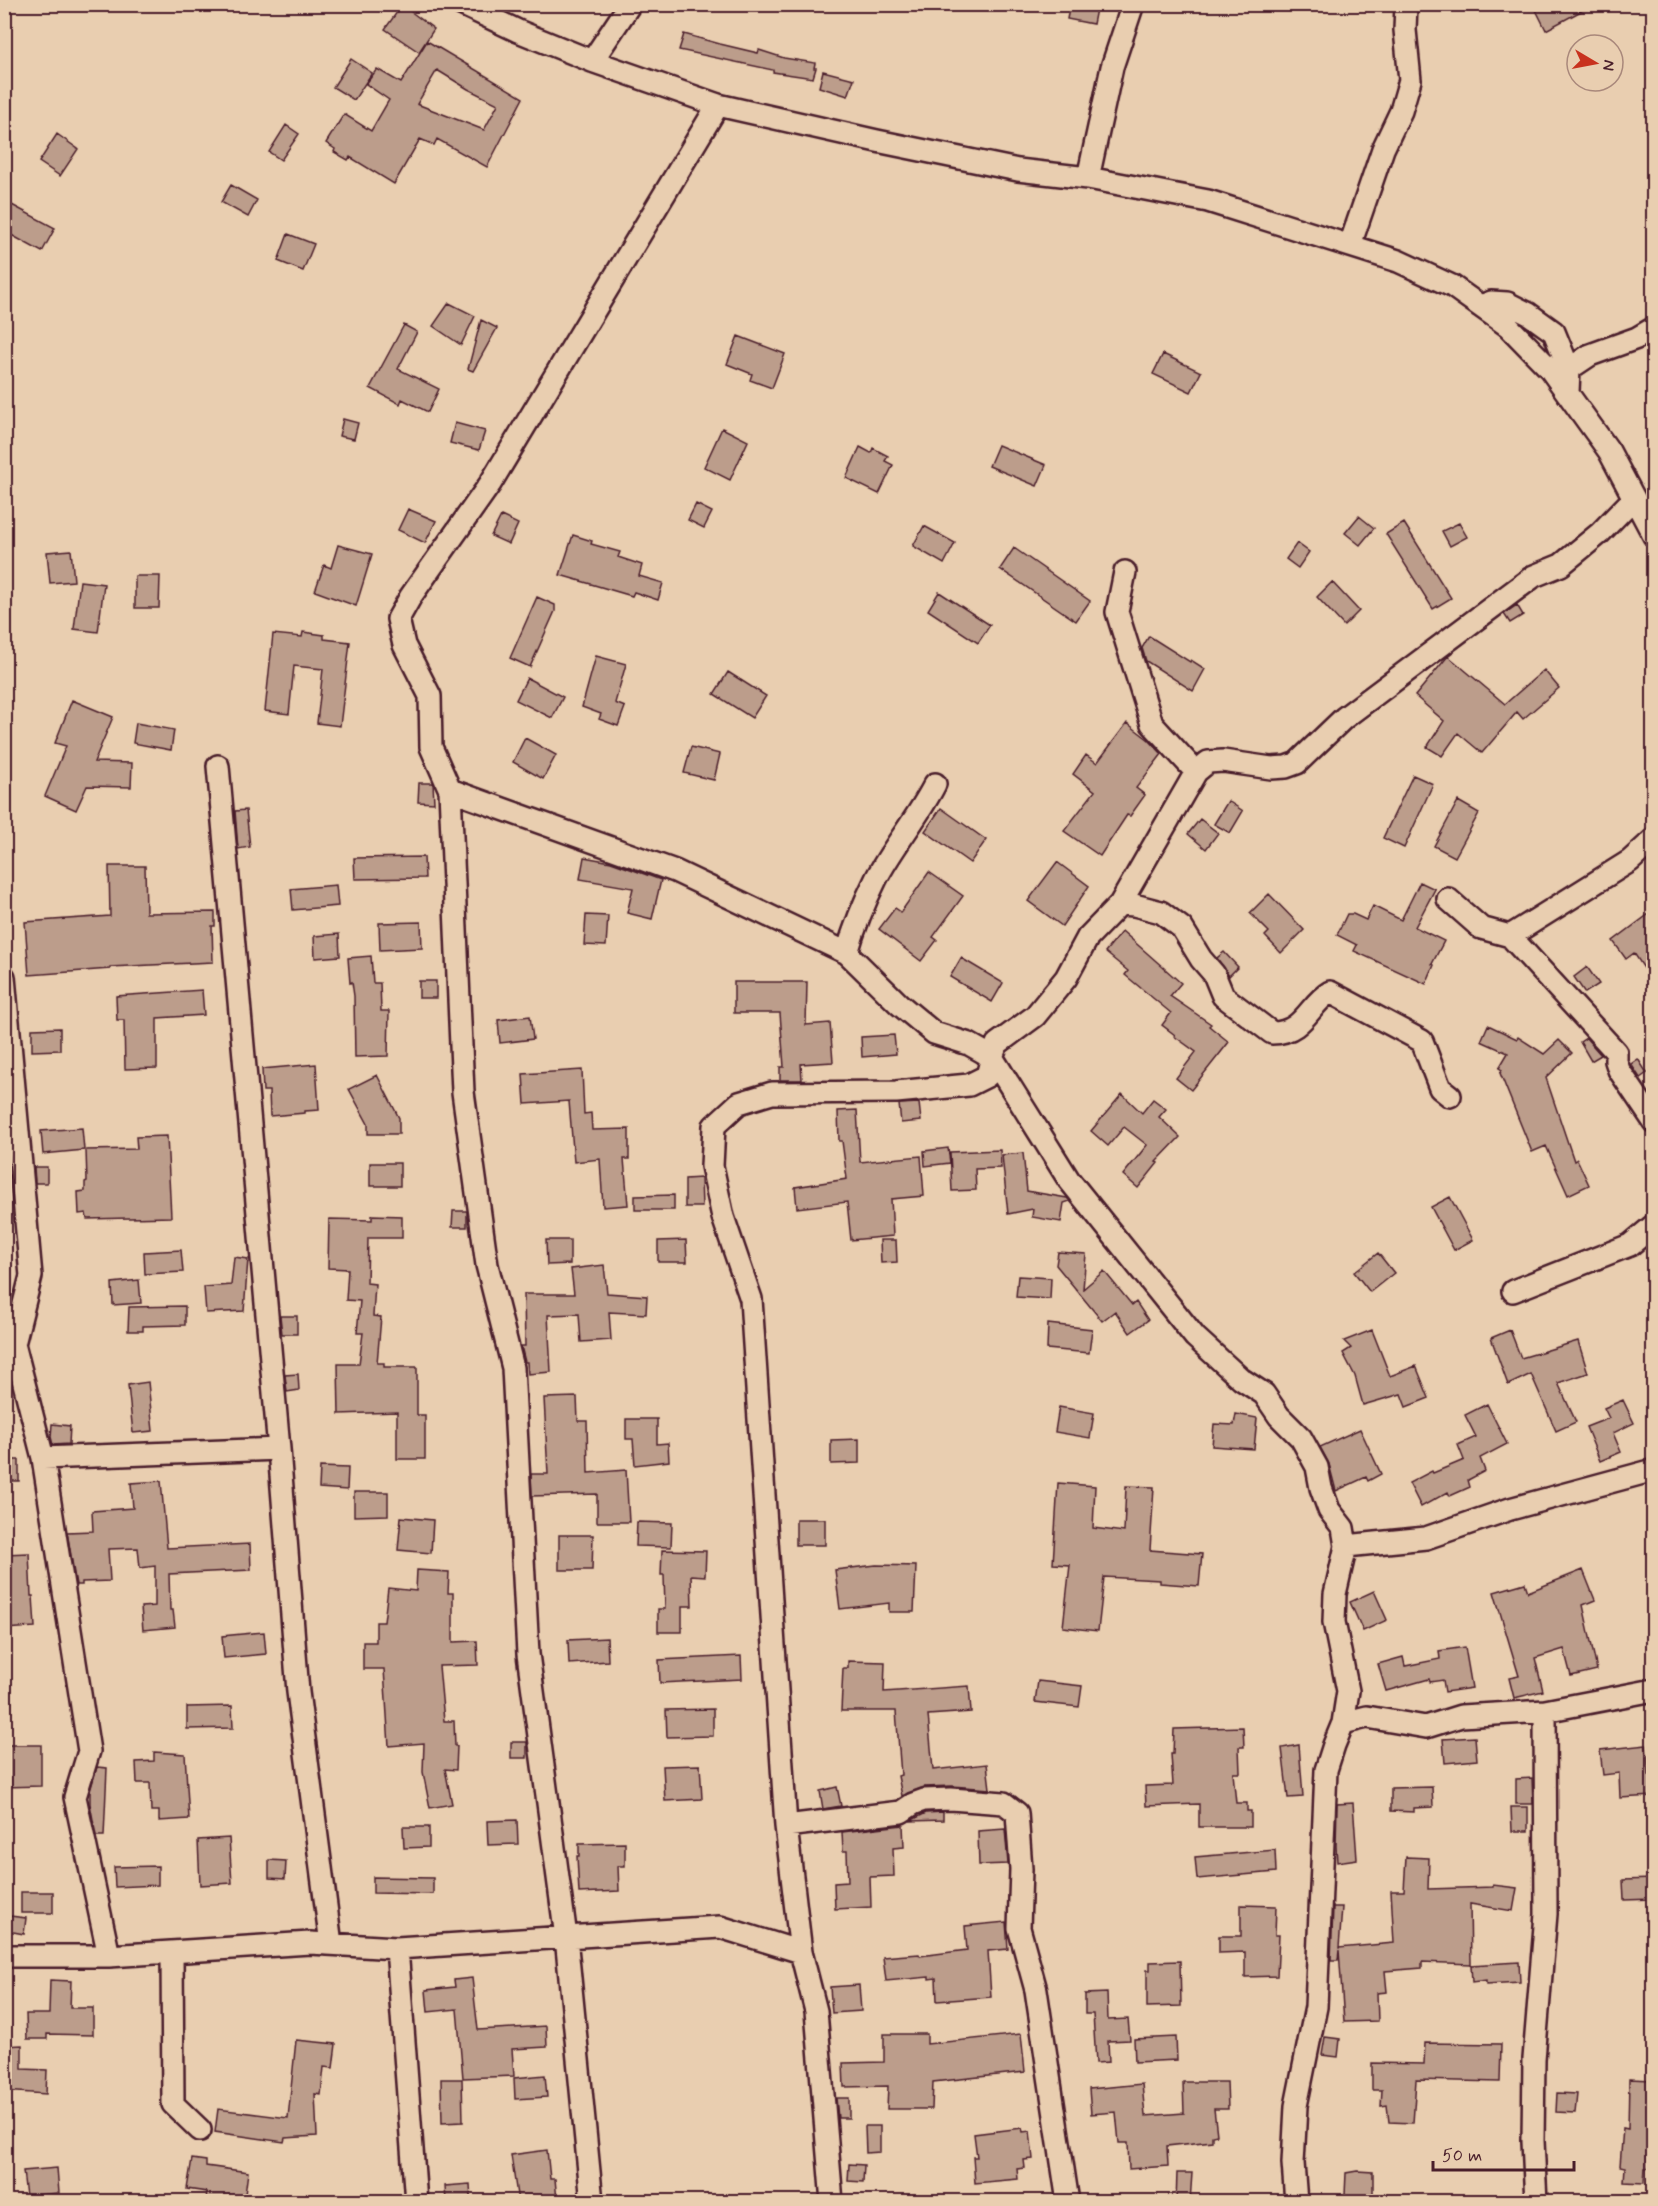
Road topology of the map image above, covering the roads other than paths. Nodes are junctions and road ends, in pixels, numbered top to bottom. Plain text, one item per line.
1 (461, 4) edge
2 (630, 4) edge
3 (1133, 4) edge
4 (1406, 4) edge
5 (592, 61) junction
6 (718, 105) junction
7 (1088, 178) junction
8 (1350, 245) junction
9 (1480, 306) junction
10 (1653, 328) edge
11 (1569, 369) junction
12 (1568, 392) junction
13 (1634, 498) junction
14 (1653, 536) edge
15 (1125, 572) dead end
16 (218, 766) dead end
17 (1196, 772) junction
18 (935, 784) dead end
19 (450, 790) junction
20 (1653, 839) edge
21 (1448, 899) dead end
22 (1120, 904) junction
23 (1510, 936) junction
24 (847, 953) junction
25 (4, 977) edge
26 (992, 1057) junction
27 (1450, 1096) dead end
28 (1653, 1122) edge
29 (12, 1146) edge
30 (1653, 1225) edge
31 (1513, 1291) dead end
32 (279, 1449) junction
33 (43, 1458) junction
34 (1653, 1470) edge
35 (1346, 1546) junction
36 (1653, 1690) edge
37 (1545, 1711) junction
38 (1343, 1723) junction
39 (786, 1826) junction
40 (566, 1937) junction
41 (331, 1944) junction
42 (397, 1948) junction
43 (172, 1952) junction
44 (801, 1952) junction
45 (4, 1956) edge
46 (109, 1956) junction
47 (200, 2130) dead end
48 (416, 2202) edge
49 (592, 2202) edge
50 (832, 2202) edge
51 (1068, 2202) edge
52 (1296, 2202) edge
53 (1536, 2202) edge

1 - 5 street
2 - 5 street
3 - 7 street
4 - 8 street
5 - 6 street
6 - 7 street
6 - 19 street
7 - 8 street
8 - 9 street
9 - 11 street
9 - 12 street
10 - 11 street
11 - 12 street
12 - 13 street
13 - 14 street
13 - 17 street
15 - 17 street
16 - 32 street
17 - 22 street
18 - 24 street
19 - 24 street
19 - 40 street
20 - 23 street
21 - 23 street
22 - 26 street
22 - 27 street
23 - 28 street
24 - 26 street
25 - 29 street
26 - 35 street
26 - 39 street
29 - 33 street
30 - 31 street
32 - 33 street
32 - 41 street
33 - 46 street
34 - 35 street
35 - 38 street
36 - 37 street
37 - 38 street
37 - 53 street
38 - 52 street
39 - 44 street
39 - 51 street
40 - 42 street
40 - 44 street
40 - 49 street
41 - 42 street
41 - 43 street
42 - 48 street
43 - 46 street
43 - 47 street
44 - 50 street
45 - 46 street

